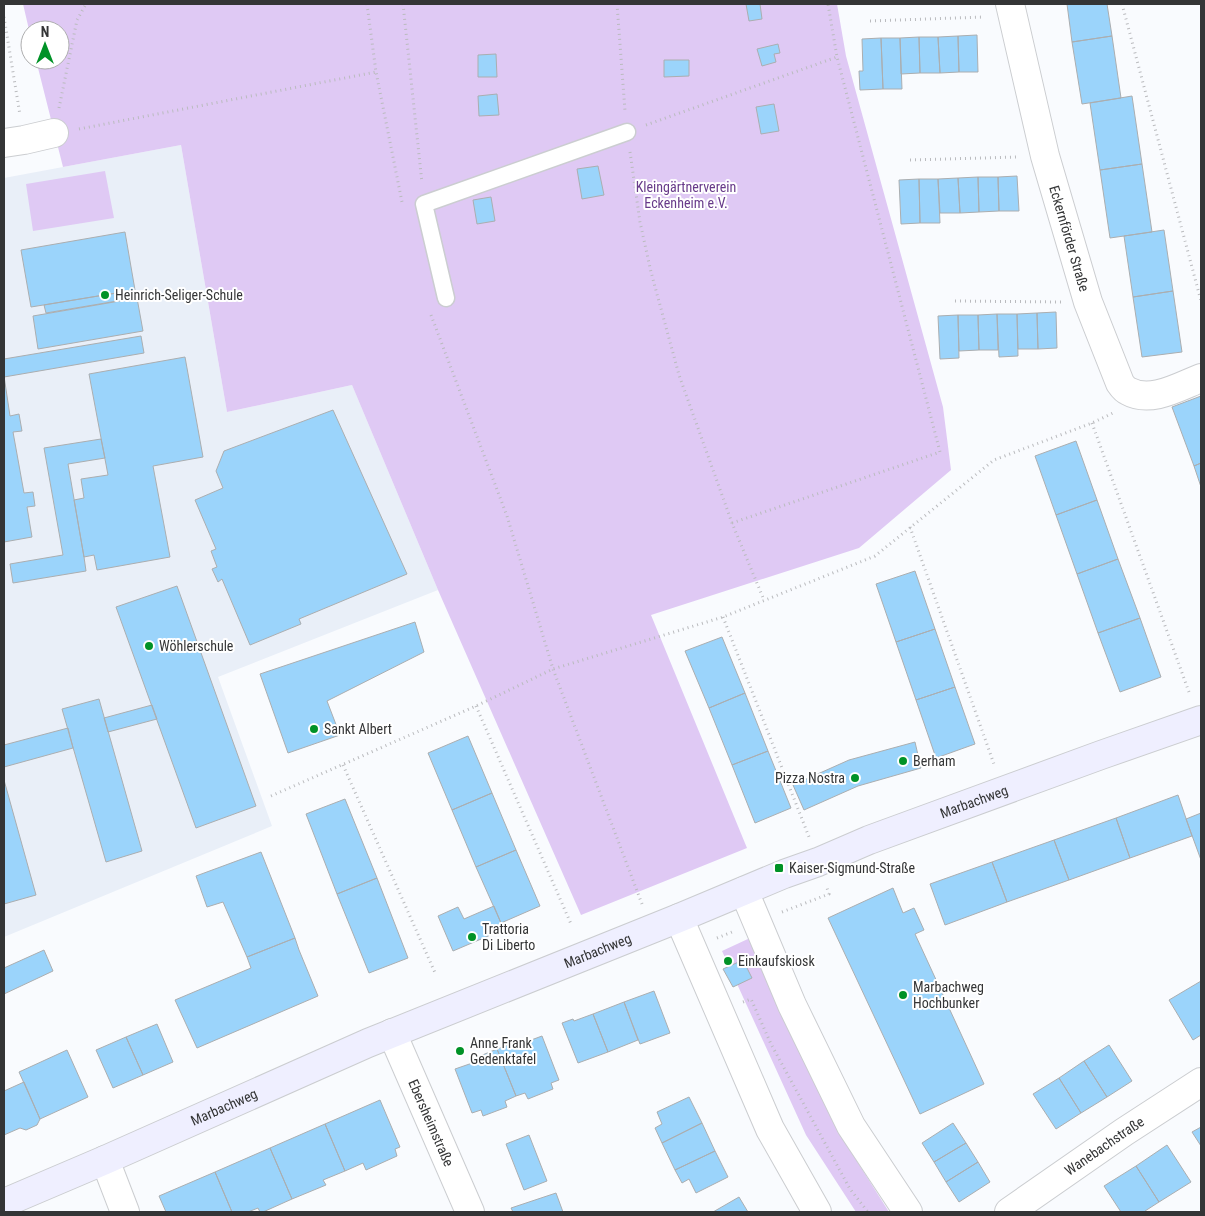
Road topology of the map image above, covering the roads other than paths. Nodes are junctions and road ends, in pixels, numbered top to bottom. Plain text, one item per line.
1 (1001, 10) edge
2 (627, 132) road end
3 (54, 133) road end
4 (14, 141) edge
5 (446, 298) dead end
6 (1201, 378) edge
7 (1196, 709) edge
8 (744, 891) junction
9 (680, 918) junction
10 (392, 1033) junction
11 (1201, 1082) edge
12 (105, 1160) junction
13 (4, 1203) edge
14 (125, 1212) edge
15 (470, 1212) edge
16 (817, 1212) edge
17 (908, 1212) edge
18 (1009, 1212) edge

1 - 6 street, Eckernförder Straße
2 - 5 lane
3 - 4 street
7 - 8 main road, Marbachweg
8 - 9 main road, Marbachweg
8 - 17 street
9 - 10 main road, Marbachweg
9 - 16 street
10 - 12 main road, Marbachweg
10 - 15 street, Ebersheimstraße
11 - 18 street, Wanebachstraße
12 - 13 main road, Marbachweg
12 - 14 street

